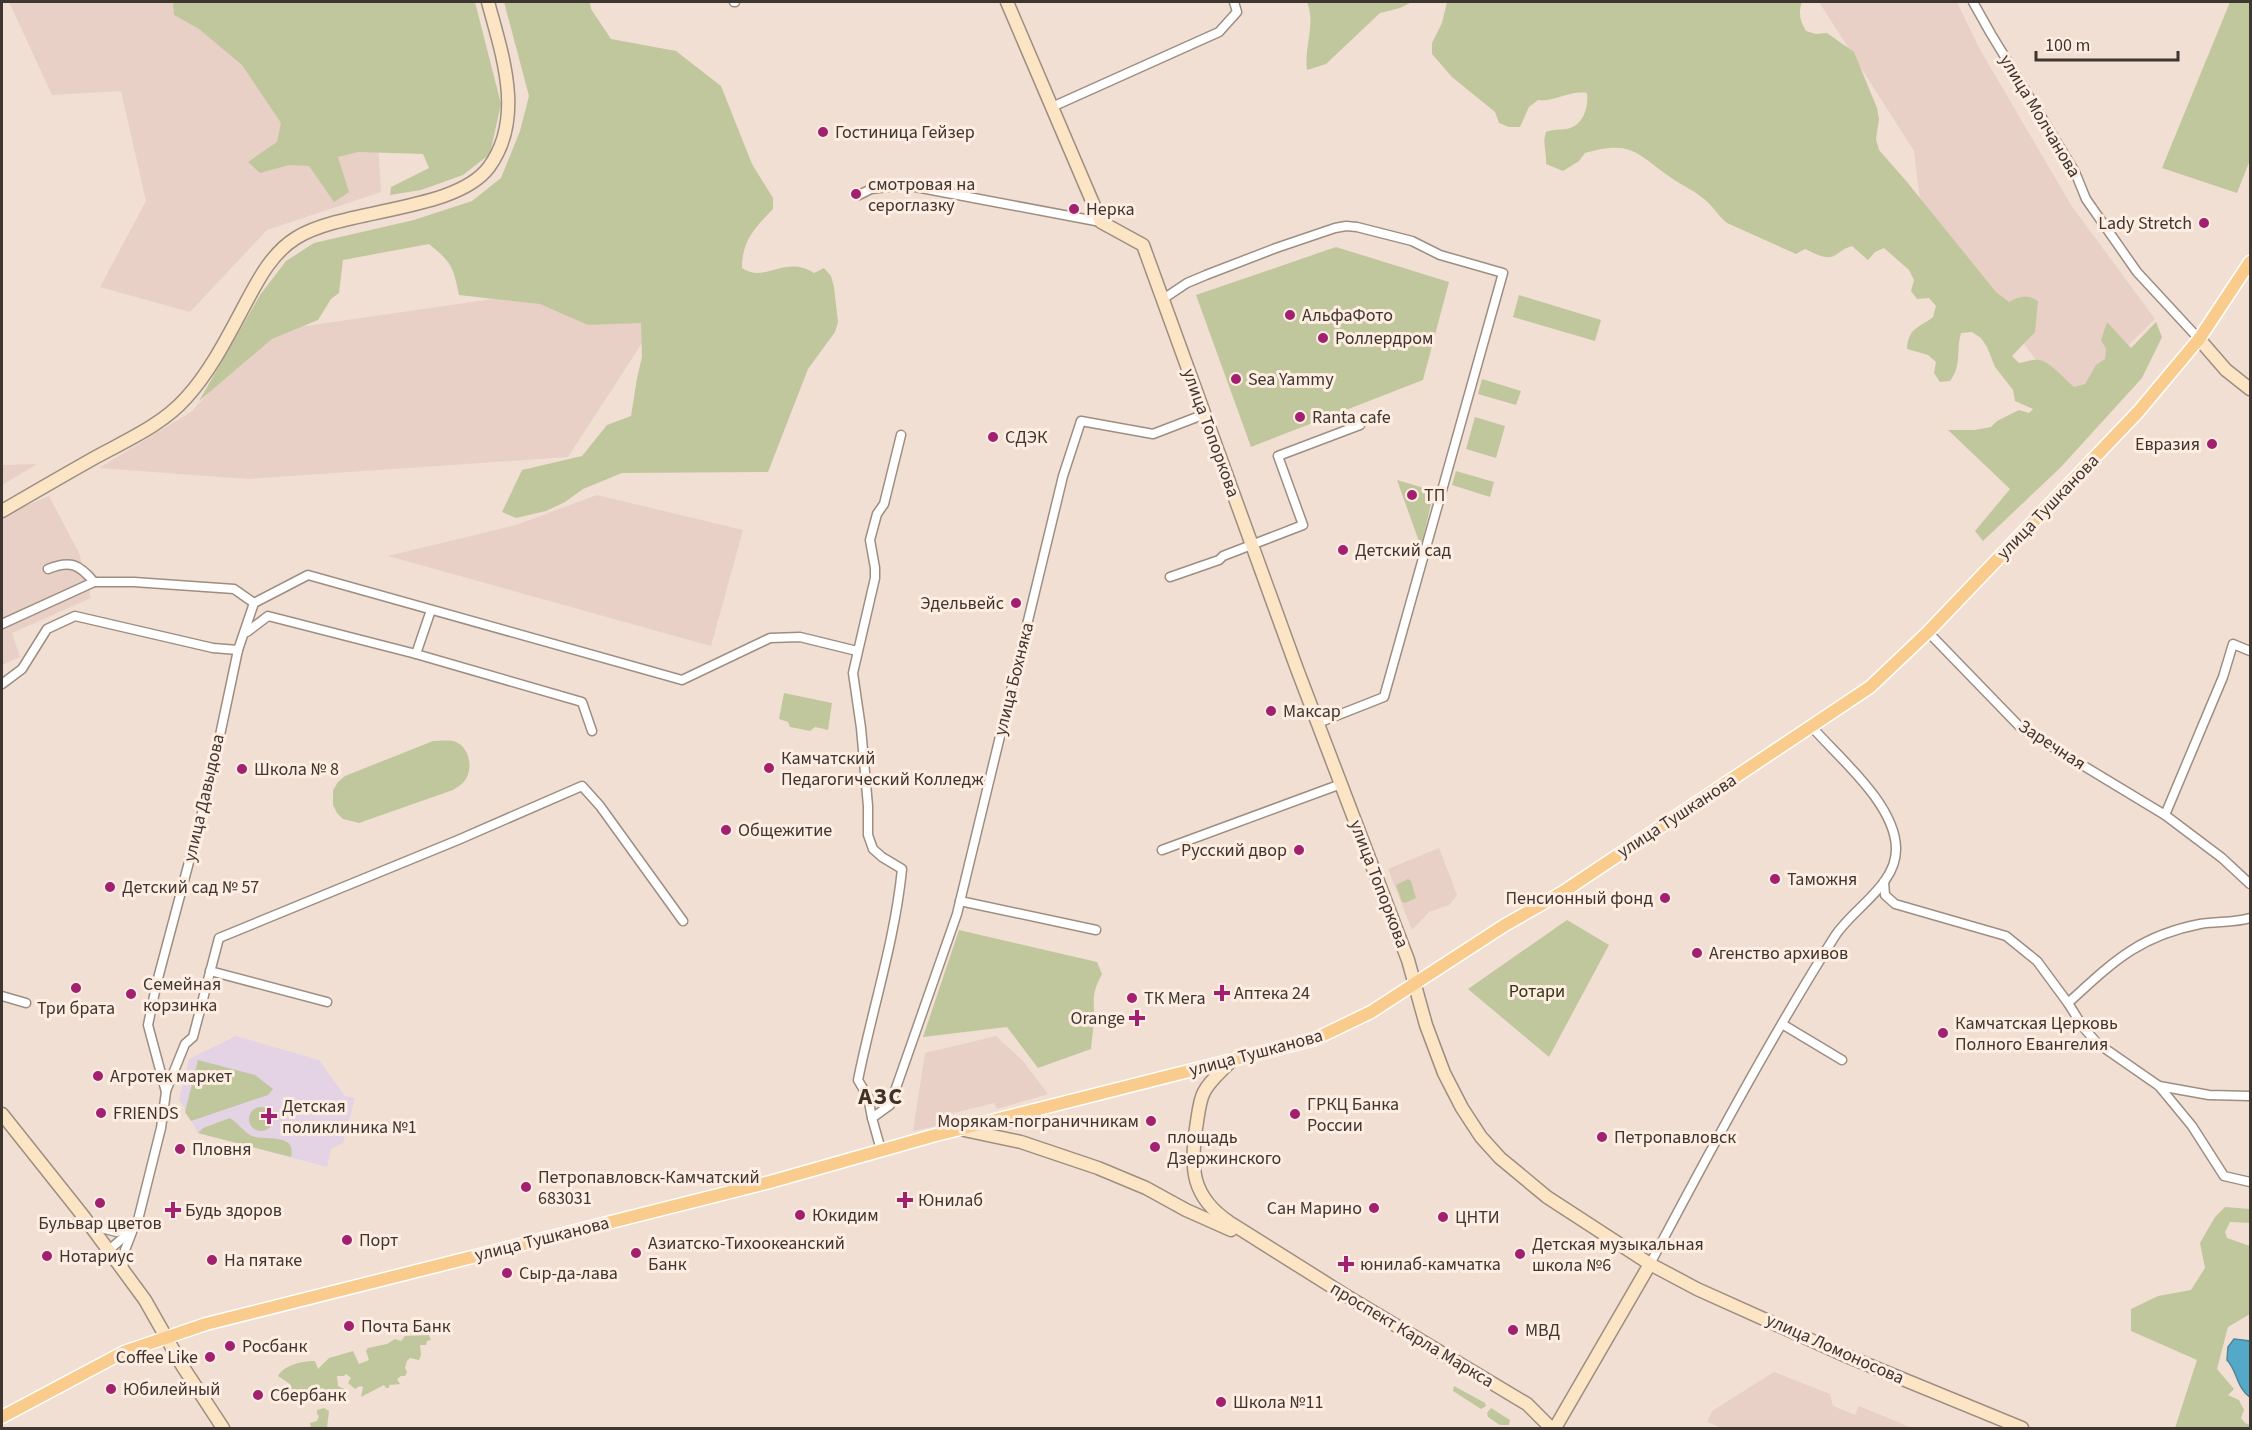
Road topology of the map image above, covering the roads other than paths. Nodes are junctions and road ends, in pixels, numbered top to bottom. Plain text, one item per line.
1 (488, 2) edge
2 (1007, 2) edge
3 (1234, 2) edge
4 (1974, 2) edge
5 (1052, 107) junction
6 (858, 195) dead end
7 (1101, 222) junction
8 (2250, 262) edge
9 (1163, 298) junction
10 (2199, 339) junction
11 (2250, 389) edge
12 (1205, 414) junction
13 (1360, 425) dead end
14 (901, 435) dead end
15 (2, 511) edge
16 (1252, 544) junction
17 (48, 569) dead end
18 (1170, 577) dead end
19 (94, 582) junction
20 (254, 603) junction
21 (431, 610) junction
22 (2, 624) edge
23 (1928, 632) junction
24 (245, 633) junction
25 (238, 650) junction
26 (857, 651) junction
27 (2250, 651) edge
28 (416, 654) junction
29 (2, 684) edge
30 (1318, 723) junction
31 (1812, 727) junction
32 (592, 731) dead end
33 (1341, 783) junction
34 (2165, 815) junction
35 (1162, 850) dead end
36 (1884, 881) junction
37 (2250, 884) edge
38 (960, 901) junction
39 (2250, 918) edge
40 (683, 921) dead end
41 (1096, 930) dead end
42 (210, 971) junction
43 (1415, 985) junction
44 (2, 996) edge
45 (327, 1002) dead end
46 (26, 1003) dead end
47 (2067, 1004) junction
48 (1782, 1024) junction
49 (1232, 1060) junction
50 (1842, 1060) dead end
51 (2159, 1086) junction
52 (166, 1092) junction
53 (2250, 1096) edge
54 (2, 1114) edge
55 (872, 1118) junction
56 (964, 1130) junction
57 (880, 1150) junction
58 (2250, 1182) edge
59 (139, 1217) junction
60 (89, 1225) junction
61 (133, 1229) junction
62 (1268, 1246) junction
63 (109, 1250) junction
64 (1650, 1264) junction
65 (123, 1269) junction
66 (166, 1336) junction
67 (2, 1417) edge
68 (223, 1428) edge
69 (1553, 1428) edge
70 (2022, 1428) edge

1 - 15 main road
2 - 5 main road
3 - 5 street
4 - 10 street, улица Молчанова
5 - 7 main road
6 - 7 street
7 - 9 main road, улица Топоркова
8 - 10 main road, улица Тушканова
9 - 12 main road, улица Топоркова
9 - 30 street
10 - 11 main road
10 - 23 main road, улица Тушканова
12 - 16 main road, улица Топоркова
12 - 38 street, улица Бохняка
13 - 16 street
14 - 26 street
16 - 18 street
16 - 30 main road, улица Топоркова
17 - 19 street
19 - 20 street
19 - 22 street
20 - 21 street
20 - 24 street, улица Давыдова
21 - 26 street
21 - 28 street
23 - 31 main road, улица Тушканова
23 - 34 street, Заречная
24 - 25 street, улица Давыдова
24 - 28 street
25 - 29 street
25 - 52 street, улица Давыдова
26 - 55 street
27 - 34 street
28 - 32 street
30 - 33 main road, улица Топоркова
31 - 36 street, проспект Карла Маркса
31 - 43 main road, улица Тушканова
33 - 35 street
33 - 43 main road, улица Топоркова
34 - 37 street, Заречная
36 - 47 street
36 - 48 street, проспект Карла Маркса
38 - 41 street
38 - 55 street, улица Бохняка
39 - 47 street
40 - 42 street
42 - 45 street
42 - 52 street
43 - 49 main road, улица Тушканова
43 - 64 main road, улица Топоркова
44 - 46 street
47 - 51 street
48 - 50 street
48 - 64 street, проспект Карла Маркса
49 - 56 main road, улица Тушканова
49 - 62 main road
51 - 53 street
51 - 58 street
52 - 59 street, улица Давыдова
54 - 60 main road
55 - 57 street
56 - 57 main road, улица Тушканова
56 - 62 main road
57 - 66 main road, улица Тушканова
59 - 60 street
59 - 61 street, улица Давыдова
60 - 63 main road
61 - 63 street, улица Давыдова
61 - 65 street
62 - 69 main road, проспект Карла Маркса
63 - 65 main road
64 - 69 main road, проспект Карла Маркса
64 - 70 main road, улица Ломоносова
65 - 66 main road
66 - 67 main road, улица Тушканова
66 - 68 main road

